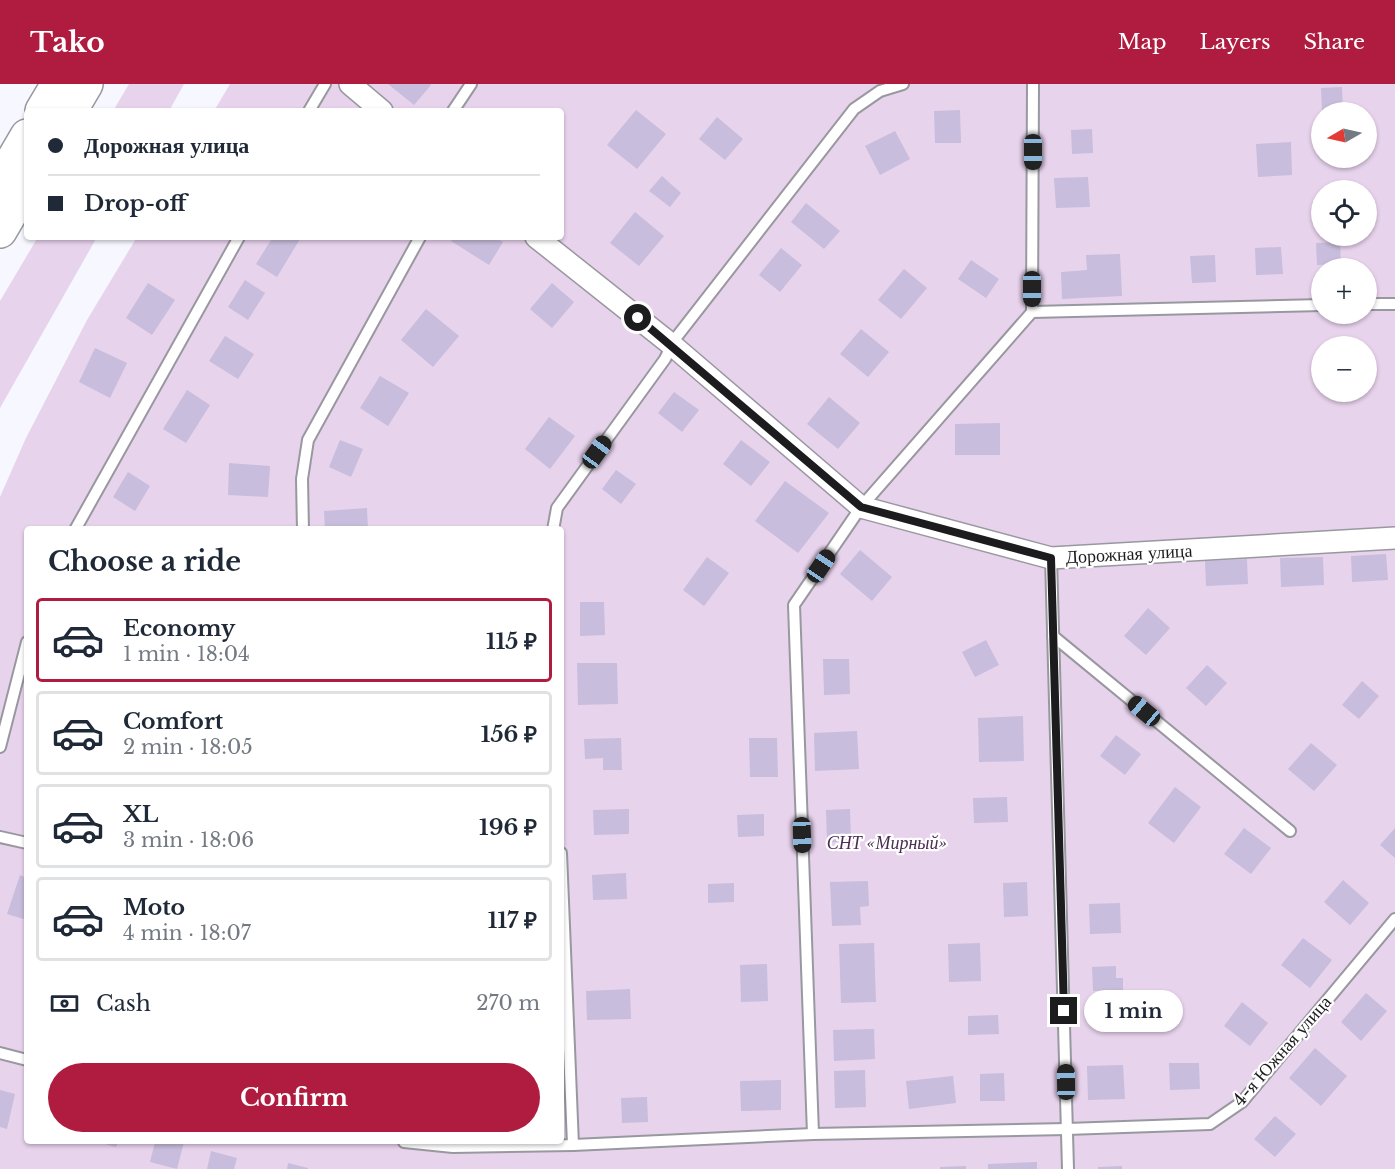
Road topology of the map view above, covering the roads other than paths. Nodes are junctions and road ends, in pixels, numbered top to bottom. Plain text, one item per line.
1 (58, 84) edge
2 (86, 84) edge
3 (325, 84) edge
4 (350, 84) edge
5 (471, 84) edge
6 (903, 84) edge
7 (1034, 84) edge
8 (44, 108) edge
9 (72, 108) edge
10 (311, 108) edge
11 (378, 108) edge
12 (455, 108) edge
13 (24, 142) edge
14 (9, 175) edge
15 (0, 231) edge
16 (237, 240) edge
17 (418, 240) edge
18 (540, 240) edge
19 (1377, 304) edge
20 (1395, 304) edge
21 (1311, 305) edge
22 (1032, 312) junction
23 (672, 345) junction
24 (861, 507) junction
25 (77, 526) edge
26 (303, 526) edge
27 (554, 526) edge
28 (1395, 538) edge
29 (1051, 558) junction
30 (1053, 636) junction
31 (24, 654) edge
32 (0, 747) edge
33 (1290, 831) dead end
34 (0, 837) edge
35 (24, 842) edge
36 (1395, 919) edge
37 (564, 926) edge
38 (0, 1053) edge
39 (24, 1059) edge
40 (1067, 1129) junction
41 (813, 1134) junction
42 (424, 1144) edge
43 (573, 1145) junction
44 (1068, 1169) edge

1 - 8 main road
2 - 9 main road
3 - 10 lane
4 - 11 street
5 - 12 lane
6 - 23 lane
7 - 22 lane
13 - 14 main road
14 - 15 main road
16 - 25 lane
17 - 26 lane
18 - 23 street, Дорожная улица
19 - 20 lane
21 - 22 lane
22 - 24 lane
23 - 24 street, Дорожная улица
23 - 27 lane
24 - 29 street, Дорожная улица
24 - 41 lane
28 - 29 street, Дорожная улица
29 - 30 lane
30 - 33 lane
30 - 40 lane
31 - 32 lane
34 - 35 lane
36 - 40 lane, 4-я Южная улица
37 - 43 lane
38 - 39 lane
40 - 41 lane, 4-я Южная улица
40 - 44 lane
41 - 43 lane, 4-я Южная улица
42 - 43 lane, 4-я Южная улица

